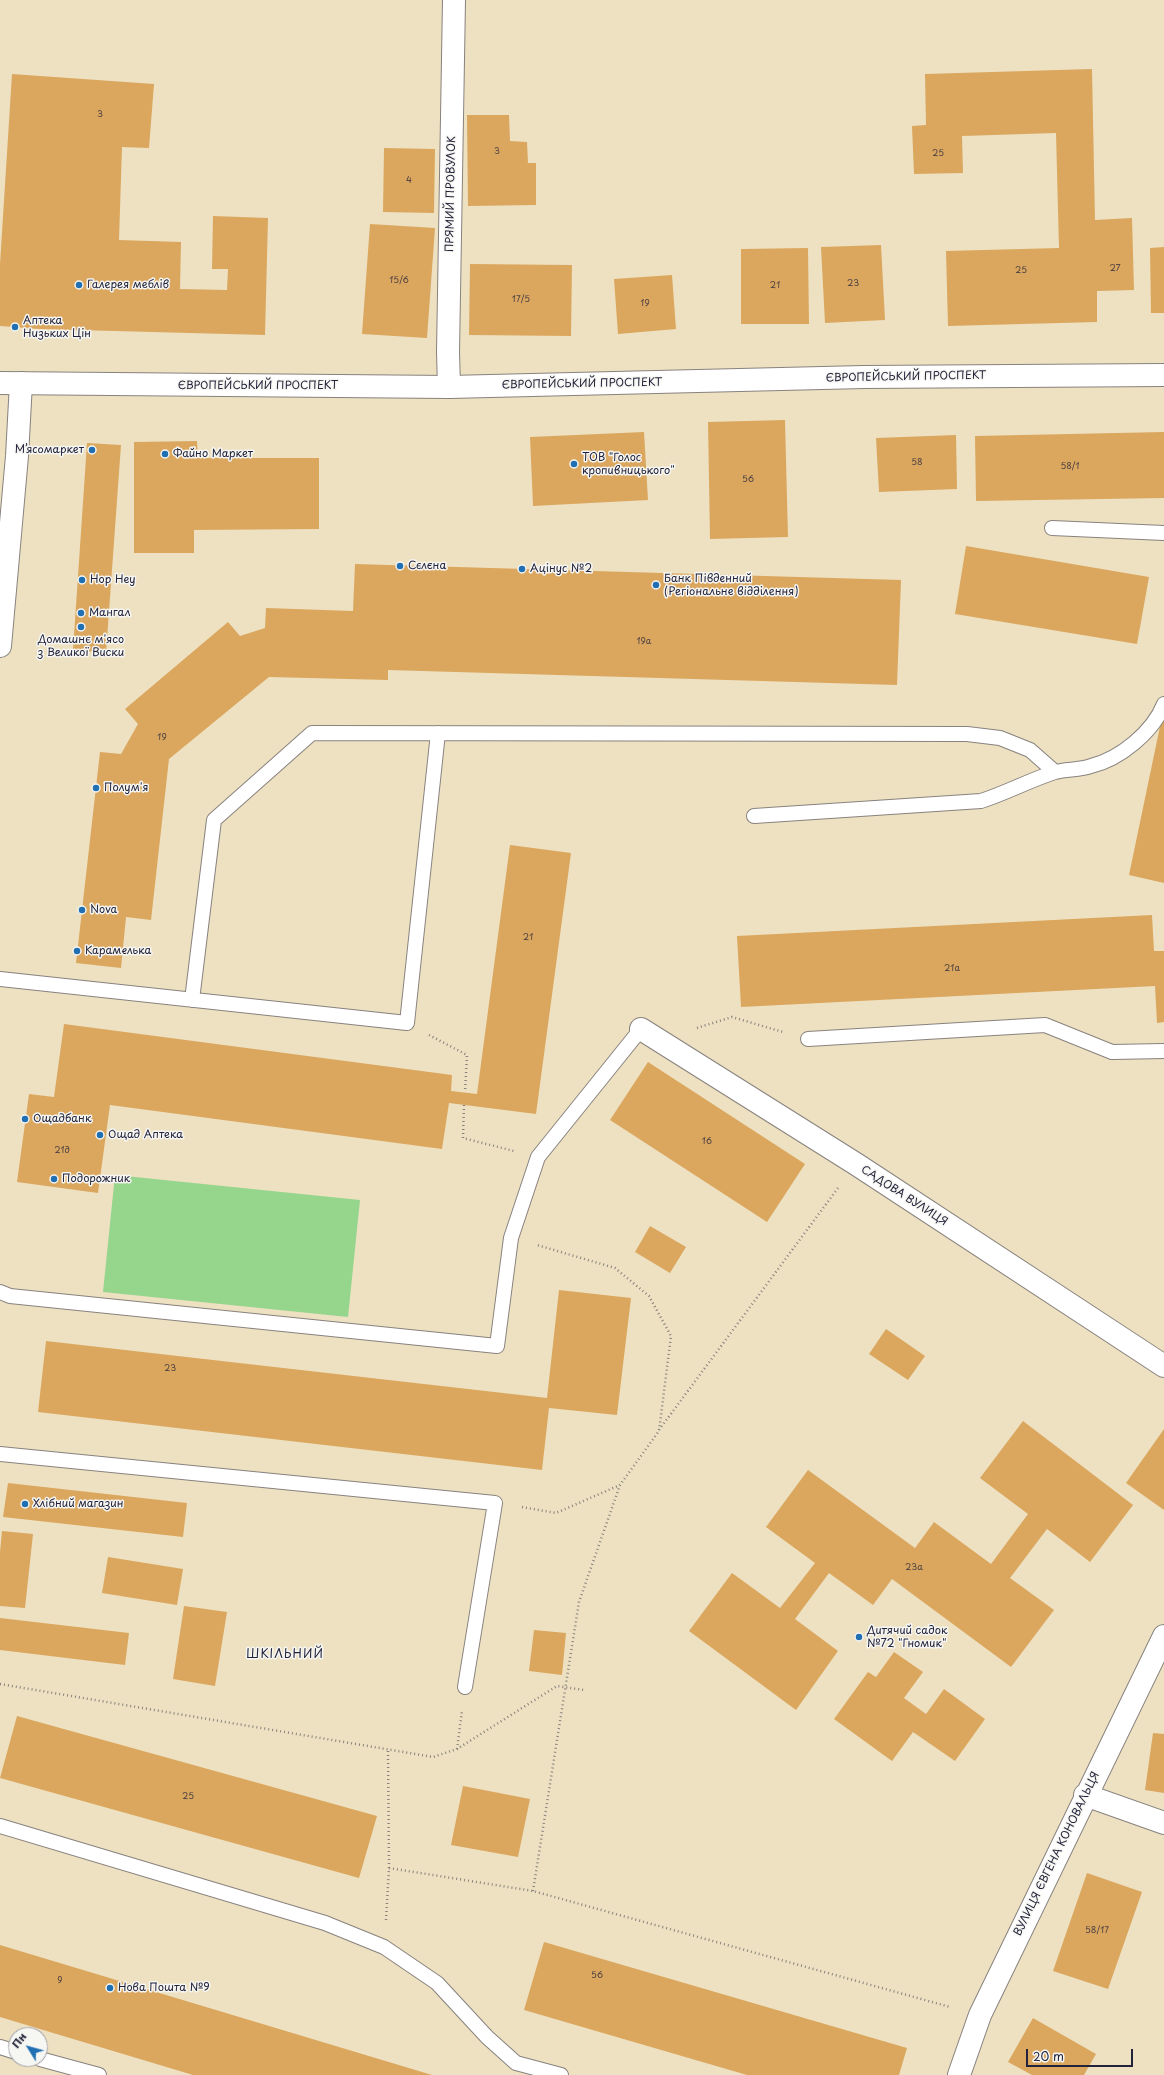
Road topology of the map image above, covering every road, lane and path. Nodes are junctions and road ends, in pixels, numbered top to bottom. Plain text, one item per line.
1 (454, 0) edge
2 (1164, 375) edge
3 (11, 383) edge
4 (449, 387) junction
5 (6, 524) edge
6 (1052, 528) dead end
7 (1164, 533) edge
8 (0, 646) edge
9 (1164, 704) edge
10 (438, 733) junction
11 (1055, 772) junction
12 (754, 816) dead end
13 (0, 979) edge
14 (192, 1000) junction
15 (407, 1023) junction
16 (650, 1034) junction
17 (808, 1039) joint
18 (1164, 1051) edge
19 (465, 1092) dead end
20 (464, 1105) dead end
21 (538, 1157) junction
22 (856, 1164) junction
23 (511, 1238) junction
24 (0, 1292) edge
25 (1164, 1366) edge
26 (659, 1431) junction
27 (0, 1454) edge
28 (620, 1485) junction
29 (495, 1503) junction
30 (1164, 1636) edge
31 (0, 1684) edge
32 (465, 1687) joint
33 (566, 1688) junction
34 (584, 1690) dead end
35 (456, 1749) junction
36 (388, 1750) junction
37 (1085, 1795) junction
38 (1164, 1823) edge
39 (0, 1826) edge
40 (389, 1868) junction
41 (533, 1891) junction
42 (384, 1947) junction
43 (980, 2015) junction
44 (48, 2061) edge
45 (99, 2075) edge
46 (560, 2075) edge
47 (959, 2075) edge

1 - 4 street, ПРЯМИЙ ПРОВУЛОК
2 - 4 street, ЄВРОПЕЙСЬКИЙ ПРОСПЕКТ
3 - 4 street, ЄВРОПЕЙСЬКИЙ ПРОСПЕКТ
3 - 5 street
5 - 8 street
6 - 7 lane
9 - 11 lane
10 - 11 lane
10 - 14 lane
10 - 15 lane
11 - 12 lane
13 - 14 lane
14 - 15 lane
15 - 19 path
16 - 17 path
16 - 21 lane
16 - 22 street, САДОВА ВУЛИЦЯ
17 - 18 lane
20 - 21 path
21 - 23 lane
22 - 25 street, САДОВА ВУЛИЦЯ
22 - 26 path
23 - 24 lane
23 - 26 path
26 - 28 path
27 - 29 lane
28 - 29 path
28 - 33 path
29 - 32 lane
30 - 37 street, ВУЛИЦЯ ЄВГЕНА КОНОВАЛЬЦЯ
31 - 36 path
32 - 35 path
33 - 34 path
33 - 35 path
33 - 41 path
35 - 36 path
36 - 40 path
37 - 38 street
37 - 43 street, ВУЛИЦЯ ЄВГЕНА КОНОВАЛЬЦЯ
39 - 42 lane
40 - 41 path
40 - 42 path
41 - 43 path
42 - 46 lane
43 - 47 street, ВУЛИЦЯ ЄВГЕНА КОНОВАЛЬЦЯ
44 - 45 lane

